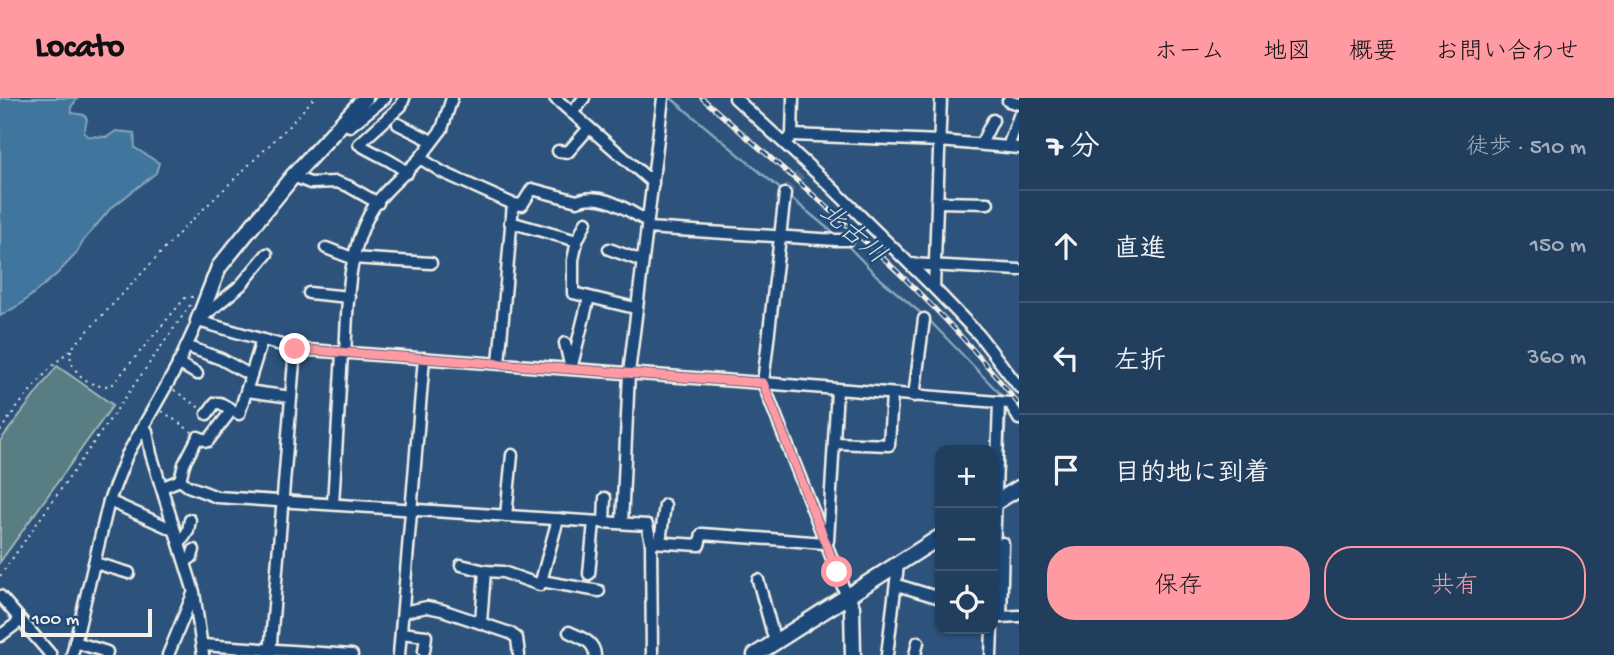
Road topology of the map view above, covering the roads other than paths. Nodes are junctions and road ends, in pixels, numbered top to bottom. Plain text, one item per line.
1 (365, 98) edge
2 (385, 98) edge
3 (404, 98) edge
4 (452, 98) edge
5 (555, 98) edge
6 (584, 98) edge
7 (663, 98) edge
8 (735, 98) edge
9 (793, 98) edge
10 (941, 98) edge
11 (1008, 101) dead end
12 (1019, 104) edge
13 (572, 113) junction
14 (1019, 116) edge
15 (993, 120) dead end
16 (343, 123) junction
17 (398, 124) dead end
18 (589, 128) junction
19 (789, 139) junction
20 (432, 141) junction
21 (940, 141) junction
22 (981, 144) junction
23 (1014, 147) edge
24 (558, 150) dead end
25 (420, 158) junction
26 (407, 173) junction
27 (293, 176) junction
28 (653, 183) junction
29 (785, 194) tunnel mouth
30 (937, 202) junction
31 (377, 203) junction
32 (988, 203) dead end
33 (513, 204) junction
34 (510, 222) junction
35 (586, 222) dead end
36 (647, 225) junction
37 (779, 236) junction
38 (849, 239) dead end
39 (577, 241) junction
40 (326, 248) dead end
41 (609, 249) dead end
42 (267, 254) dead end
43 (352, 258) junction
44 (642, 261) junction
45 (430, 263) dead end
46 (909, 264) junction
47 (935, 266) junction
48 (1019, 270) edge
49 (934, 288) junction
50 (309, 293) dead end
51 (349, 297) junction
52 (589, 297) junction
53 (635, 309) junction
54 (924, 319) dead end
55 (198, 321) junction
56 (262, 340) junction
57 (565, 343) dead end
58 (186, 346) junction
59 (295, 349) junction
60 (344, 354) junction
61 (424, 358) junction
62 (178, 363) junction
63 (499, 363) junction
64 (570, 369) junction
65 (629, 373) junction
66 (197, 374) dead end
67 (250, 375) junction
68 (763, 383) junction
69 (1019, 387) edge
70 (837, 390) junction
71 (247, 391) junction
72 (891, 394) junction
73 (914, 396) junction
74 (291, 397) junction
75 (999, 402) junction
76 (231, 411) junction
77 (207, 414) road end
78 (1019, 419) edge
79 (142, 428) junction
80 (834, 443) junction
81 (997, 445) edge
82 (512, 455) dead end
83 (180, 480) junction
84 (163, 487) junction
85 (1019, 488) edge
86 (605, 498) dead end
87 (109, 501) junction
88 (284, 501) junction
89 (998, 501) edge
90 (332, 503) junction
91 (666, 505) dead end
92 (994, 508) edge
93 (411, 509) junction
94 (506, 516) junction
95 (558, 519) junction
96 (190, 520) dead end
97 (599, 523) junction
98 (622, 523) junction
99 (174, 530) junction
100 (935, 540) edge
101 (655, 542) junction
102 (1003, 542) dead end
103 (180, 543) junction
104 (825, 543) junction
105 (194, 550) dead end
106 (186, 561) junction
107 (95, 563) junction
108 (461, 565) dead end
109 (898, 565) junction
110 (485, 571) junction
111 (993, 571) edge
112 (129, 573) dead end
113 (589, 574) dead end
114 (758, 580) dead end
115 (541, 581) junction
116 (897, 585) junction
117 (599, 591) dead end
118 (194, 592) junction
119 (0, 596) edge
120 (935, 596) edge
121 (847, 597) junction
122 (998, 603) edge
123 (403, 612) junction
124 (998, 615) edge
125 (1019, 616) edge
126 (20, 621) junction
127 (481, 622) junction
128 (569, 632) dead end
129 (401, 633) junction
130 (992, 634) edge
131 (0, 636) edge
132 (75, 642) junction
133 (775, 642) junction
134 (918, 642) dead end
135 (202, 650) edge
136 (424, 651) dead end
137 (270, 652) edge
138 (48, 654) edge
139 (72, 655) edge
140 (106, 655) edge
141 (168, 655) edge
142 (352, 655) edge
143 (399, 655) edge
144 (519, 655) edge
145 (595, 655) edge
146 (652, 655) edge
147 (755, 655) edge
148 (853, 655) edge
149 (887, 655) edge
150 (915, 655) edge
151 (991, 655) edge

1 - 16 street
2 - 16 street
3 - 26 street
4 - 20 street
5 - 13 street
6 - 13 street
7 - 28 street
8 - 19 street
9 - 19 street
10 - 21 street
11 - 12 street
13 - 18 street
14 - 23 street
15 - 22 street
16 - 27 street
17 - 20 street
18 - 24 street
18 - 28 street
19 - 21 street
19 - 46 street
20 - 25 street
21 - 22 street
21 - 30 street
22 - 23 street
25 - 26 street
25 - 33 street
26 - 31 street
27 - 31 street
27 - 55 street
28 - 36 street
29 - 37 street
30 - 32 street
30 - 47 street
31 - 43 street
33 - 34 street
33 - 36 street
34 - 39 street
34 - 63 street
35 - 39 street
36 - 37 street
36 - 44 street
37 - 38 street
37 - 68 street
39 - 52 street
40 - 43 street
41 - 44 street
42 - 55 street
43 - 45 street
43 - 51 street
44 - 53 street
46 - 47 street
46 - 49 street
47 - 48 street
47 - 49 street
49 - 69 street
50 - 51 street
51 - 60 street
52 - 53 street
52 - 64 street
53 - 65 street
54 - 73 street
55 - 56 street
55 - 58 street
56 - 59 street
56 - 67 street
57 - 64 street
58 - 62 street
58 - 67 street
59 - 60 street
59 - 74 street
60 - 61 street
60 - 90 street
61 - 63 street
61 - 93 street
62 - 66 street
62 - 79 street
63 - 64 street
64 - 65 street
65 - 68 street
65 - 98 street
67 - 71 street
68 - 70 street
68 - 104 street
70 - 72 street
70 - 80 street
71 - 74 street
71 - 76 street
72 - 73 street
72 - 80 street
73 - 75 street
74 - 88 street
75 - 78 street
75 - 81 street
76 - 77 street
76 - 83 street
79 - 84 street
79 - 87 street
80 - 104 street
82 - 94 street
83 - 84 street
83 - 88 street
84 - 99 street
85 - 89 street
86 - 97 street
87 - 99 street
87 - 107 street
88 - 90 street
88 - 137 street
90 - 93 street
91 - 101 street
92 - 111 street
93 - 94 street
93 - 123 street
94 - 95 street
95 - 97 street
95 - 115 street
96 - 103 street
97 - 98 street
97 - 113 street
98 - 101 street
99 - 103 street
100 - 109 street
101 - 104 street
101 - 146 street
102 - 122 street
103 - 106 street
104 - 121 street
105 - 106 street
106 - 118 street
107 - 112 street
107 - 132 street
108 - 110 street
109 - 116 street
109 - 121 street
110 - 115 street
110 - 127 street
114 - 133 street
115 - 117 street
116 - 120 street
116 - 149 street
118 - 135 street
118 - 141 street
119 - 126 street
121 - 133 street
121 - 148 street
123 - 127 street
123 - 129 street
124 - 125 street
126 - 131 street
126 - 138 street
127 - 144 street
128 - 145 street
129 - 136 street
129 - 143 street
130 - 151 street
132 - 139 street
132 - 140 street
133 - 147 street
134 - 150 street
135 - 137 street
137 - 142 street

